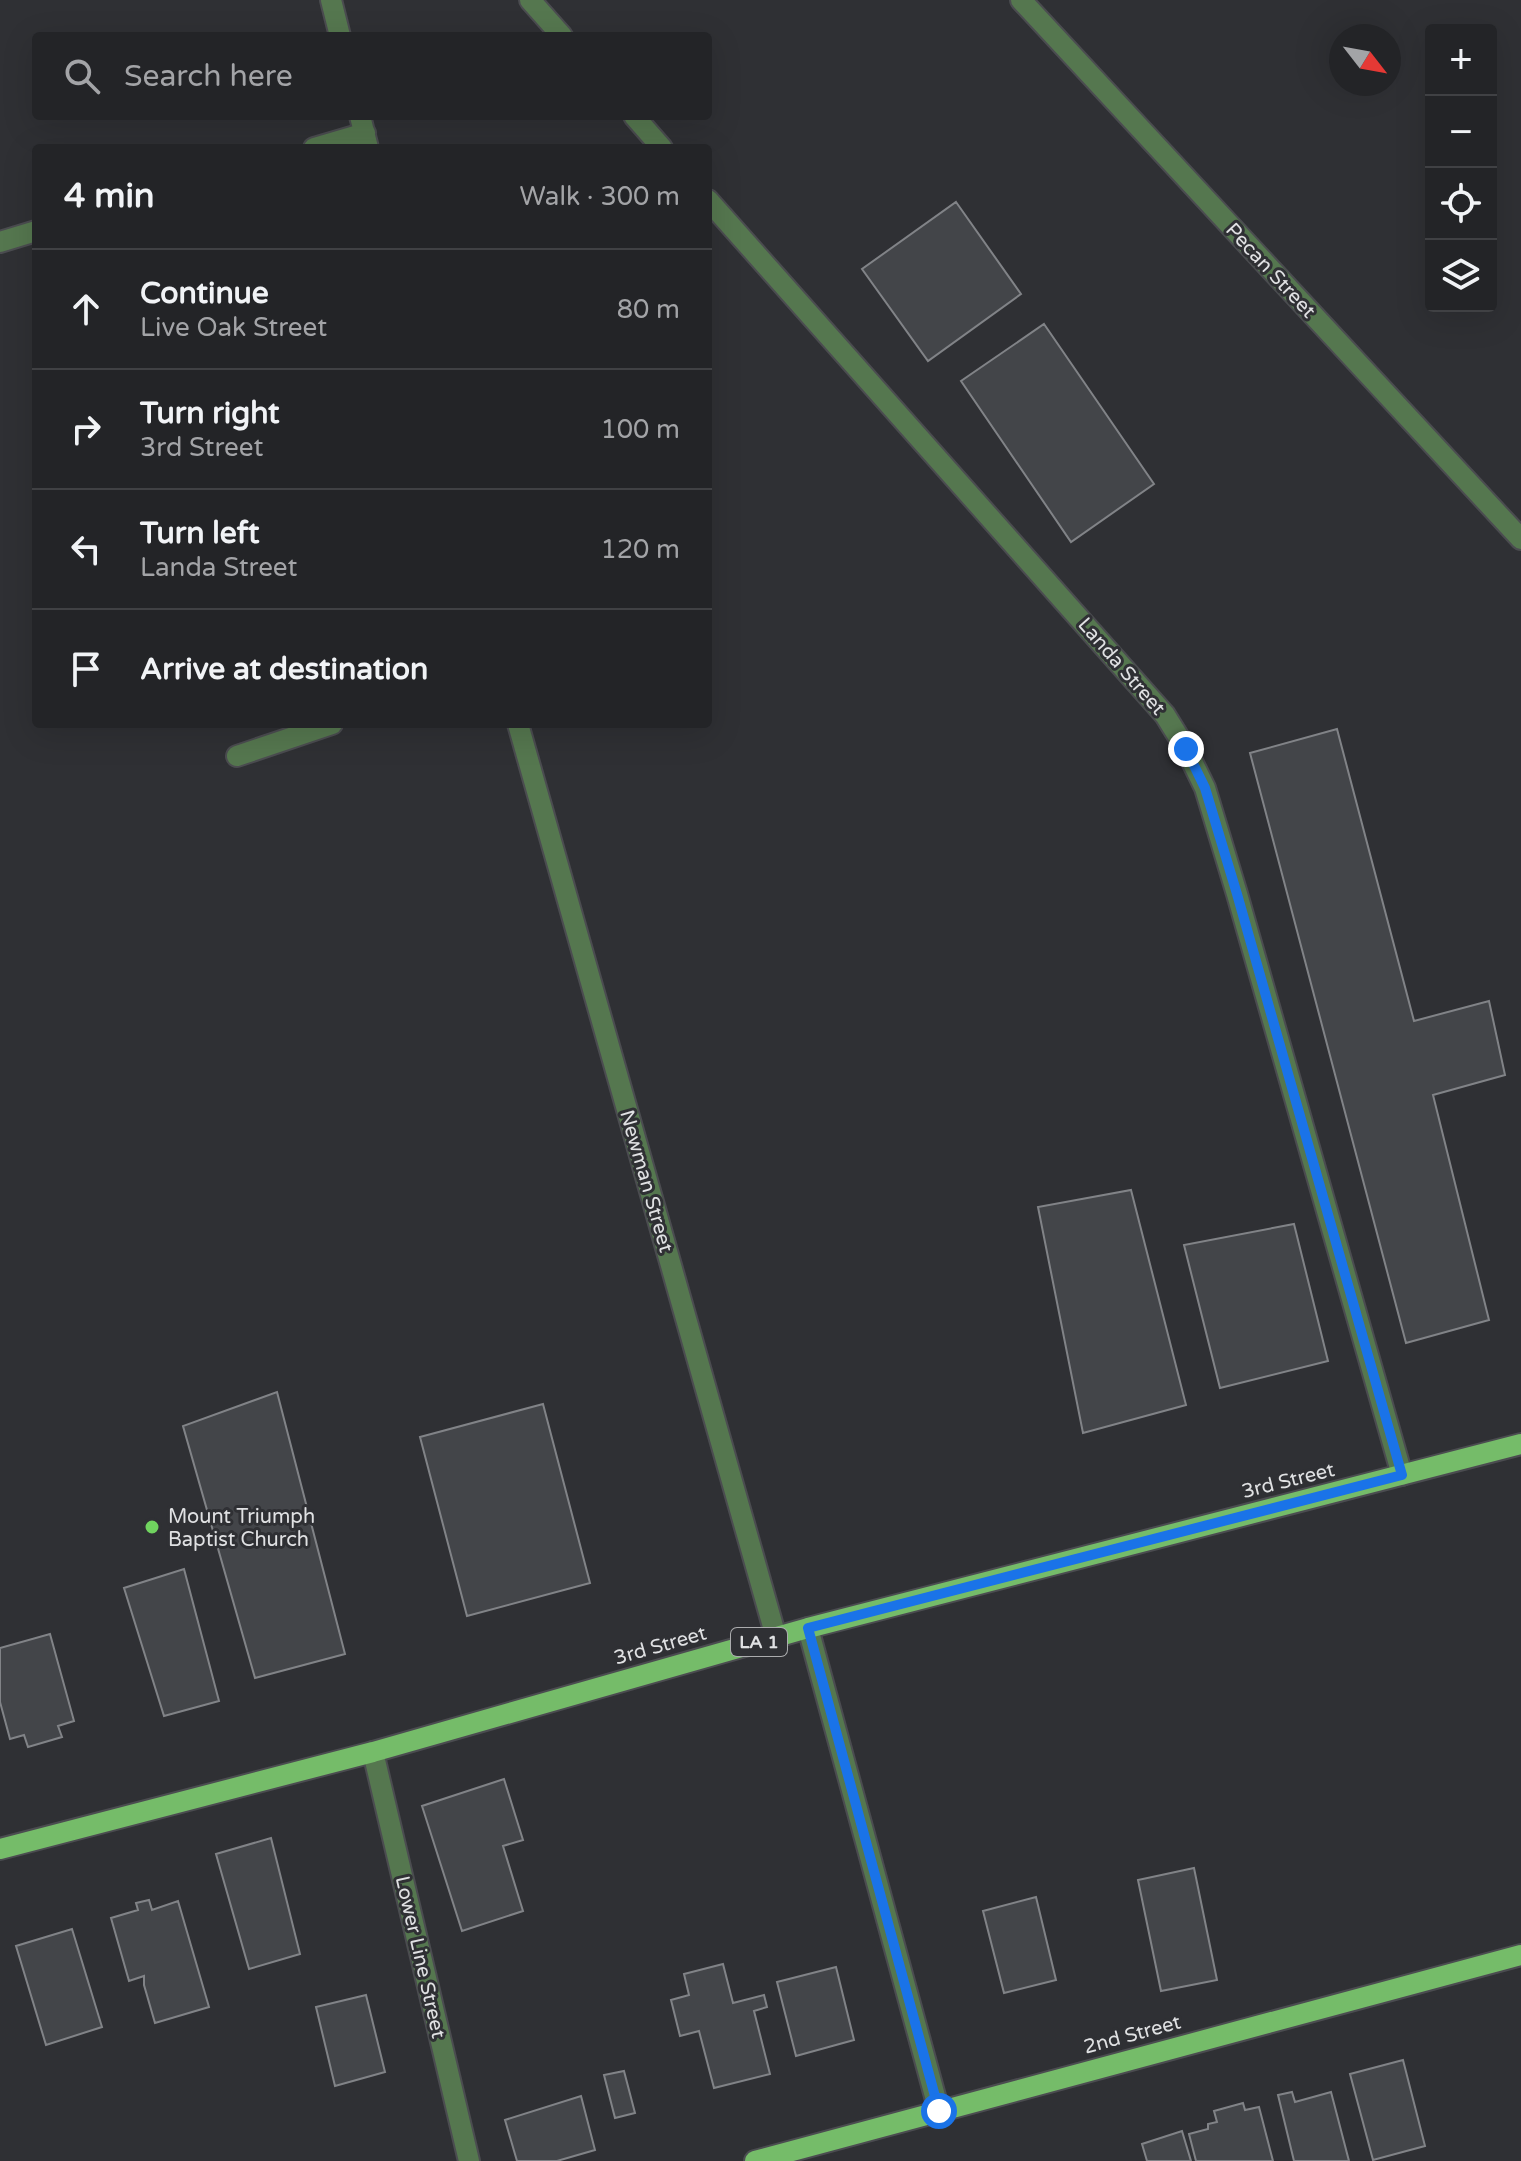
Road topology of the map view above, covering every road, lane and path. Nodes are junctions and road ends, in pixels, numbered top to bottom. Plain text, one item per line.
1 (331, 0) edge
2 (530, 0) edge
3 (1021, 0) edge
4 (339, 32) edge
5 (558, 32) edge
6 (638, 120) edge
7 (364, 132) edge
8 (326, 144) edge
9 (658, 144) edge
10 (712, 205) edge
11 (32, 232) edge
12 (0, 242) edge
13 (1521, 539) edge
14 (320, 728) edge
15 (519, 728) edge
16 (237, 756) dead end
17 (1521, 1444) edge
18 (1402, 1475) junction
19 (808, 1628) junction
20 (776, 1637) junction
21 (373, 1752) junction
22 (0, 1849) edge
23 (1521, 1955) edge
24 (939, 2111) junction
25 (469, 2161) edge
26 (755, 2161) edge

1 - 4 street
2 - 5 street
3 - 13 street, Pecan Street
6 - 9 street
7 - 8 street
10 - 18 street, Landa Street
11 - 12 street
14 - 16 street
15 - 20 street, Newman Street
17 - 18 main road, 3rd Street / LA 1
18 - 19 main road, 3rd Street / LA 1
19 - 20 main road, 3rd Street / LA 1
19 - 24 street
20 - 21 main road, 3rd Street / LA 1
21 - 22 main road, 3rd Street / LA 1
21 - 25 street, Lower Line Street
23 - 24 main road, 2nd Street
24 - 26 main road, 2nd Street

